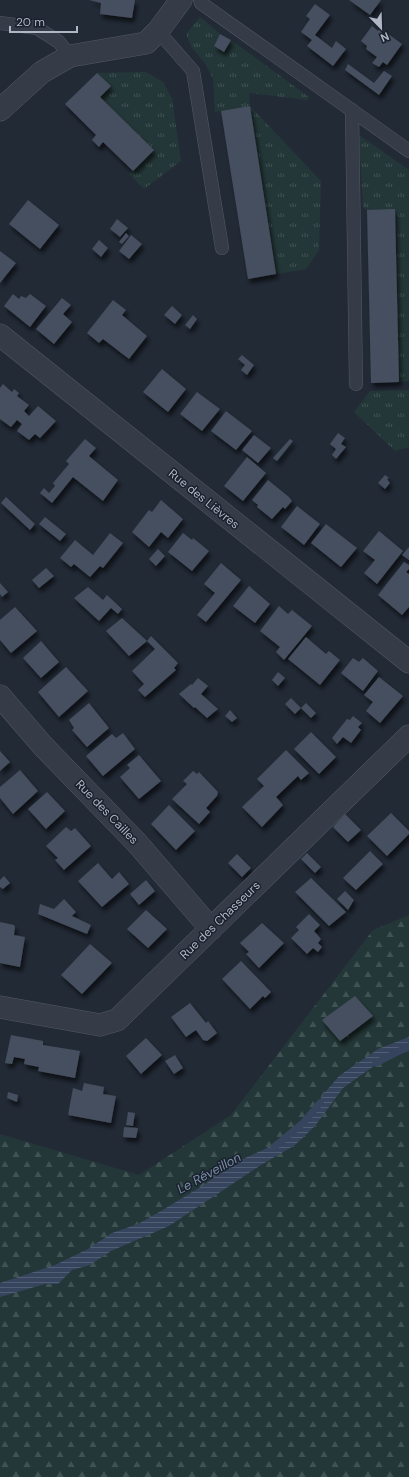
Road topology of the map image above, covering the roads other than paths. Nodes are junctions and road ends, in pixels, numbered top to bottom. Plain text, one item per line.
1 (181, 0) edge
2 (200, 0) edge
3 (0, 23) edge
4 (158, 31) junction
5 (70, 56) junction
6 (1, 110) edge
7 (352, 110) junction
8 (409, 151) edge
9 (222, 248) dead end
10 (0, 335) edge
11 (356, 384) dead end
12 (409, 662) edge
13 (0, 696) edge
14 (409, 736) edge
15 (211, 929) junction
16 (0, 1007) edge

1 - 4 street
2 - 7 lane
3 - 5 lane
4 - 5 street
4 - 9 lane
5 - 6 street
7 - 8 lane
7 - 11 lane
10 - 12 street, Rue des Lièvres
13 - 15 street, Rue des Cailles
14 - 15 street, Rue des Chasseurs
15 - 16 street, Rue des Chasseurs

